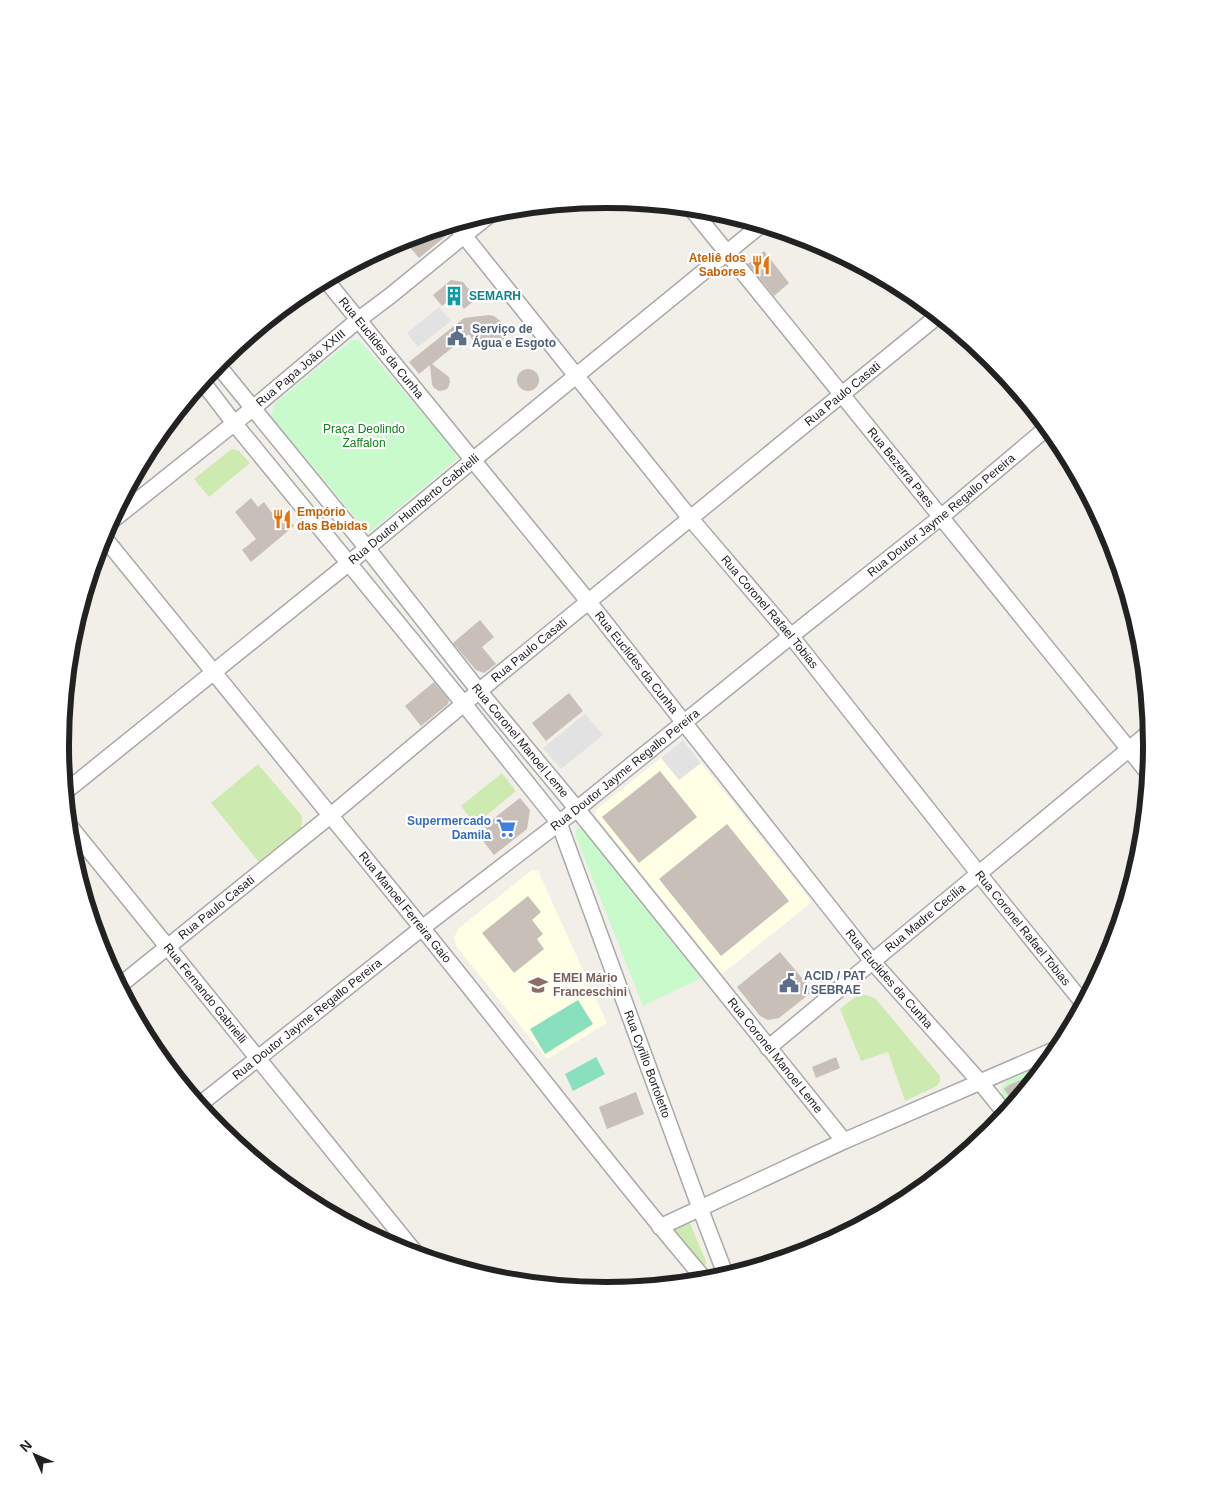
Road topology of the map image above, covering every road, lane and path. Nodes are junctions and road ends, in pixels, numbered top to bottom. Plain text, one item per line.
1 (697, 216) edge
2 (480, 223) edge
3 (458, 229) edge
4 (756, 229) edge
5 (464, 236) junction
6 (727, 252) junction
7 (330, 285) edge
8 (934, 319) edge
9 (358, 320) junction
10 (221, 370) edge
11 (576, 376) junction
12 (206, 386) edge
13 (841, 394) junction
14 (252, 409) junction
15 (234, 423) junction
16 (1043, 433) edge
17 (472, 460) junction
18 (121, 513) edge
19 (941, 517) junction
20 (690, 518) junction
21 (108, 543) edge
22 (367, 548) junction
23 (349, 562) junction
24 (588, 601) junction
25 (791, 636) junction
26 (212, 672) junction
27 (479, 691) junction
28 (464, 704) junction
29 (684, 723) junction
30 (1143, 737) edge
31 (1129, 748) junction
32 (1142, 765) edge
33 (71, 787) edge
34 (577, 810) junction
35 (330, 816) junction
36 (559, 823) junction
37 (76, 834) edge
38 (979, 874) junction
39 (422, 928) junction
40 (167, 948) junction
41 (872, 961) junction
42 (124, 982) edge
43 (1080, 998) edge
44 (768, 1048) junction
45 (1045, 1054) edge
46 (257, 1058) junction
47 (980, 1082) junction
48 (204, 1101) edge
49 (1001, 1108) edge
50 (844, 1141) junction
51 (700, 1208) junction
52 (660, 1227) junction
53 (409, 1244) edge
54 (723, 1269) edge
55 (700, 1274) edge

1 - 6 street, Rua Bezerra Paes
2 - 5 street, Rua Papa João XXIII
3 - 5 street, Rua Coronel Rafael Tobias
4 - 6 street, Rua Doutor Humberto Gabrielli
5 - 9 street, Rua Papa João XXIII
5 - 11 street, Rua Coronel Rafael Tobias
6 - 11 street, Rua Doutor Humberto Gabrielli
6 - 13 street, Rua Bezerra Paes
7 - 9 street, Rua Euclides da Cunha
8 - 13 street, Rua Paulo Casati
9 - 14 street, Rua Papa João XXIII
9 - 17 street, Rua Euclides da Cunha
10 - 14 street, Rua Coronel Manoel Leme
11 - 17 street, Rua Doutor Humberto Gabrielli
11 - 20 street, Rua Coronel Rafael Tobias
12 - 15 street, Rua Coronel Manoel Leme
13 - 19 street, Rua Bezerra Paes
13 - 20 street, Rua Paulo Casati
14 - 15 street, Rua Papa João XXIII
14 - 22 street, Rua Coronel Manoel Leme
15 - 18 street, Rua Papa João XXIII
15 - 23 street, Rua Coronel Manoel Leme
16 - 19 street, Rua Doutor Jayme Regallo Pereira
17 - 22 street, Rua Doutor Humberto Gabrielli
17 - 24 street, Rua Euclides da Cunha
19 - 25 street, Rua Doutor Jayme Regallo Pereira
19 - 31 street, Rua Bezerra Paes
20 - 24 street, Rua Paulo Casati
20 - 25 street, Rua Coronel Rafael Tobias
21 - 26 street, Rua Manoel Ferreira Gaio
22 - 23 street, Rua Doutor Humberto Gabrielli
22 - 27 street, Rua Coronel Manoel Leme
23 - 26 street, Rua Doutor Humberto Gabrielli
23 - 28 street, Rua Coronel Manoel Leme
24 - 27 street, Rua Paulo Casati
24 - 29 street, Rua Euclides da Cunha
25 - 29 street, Rua Doutor Jayme Regallo Pereira
25 - 38 street, Rua Coronel Rafael Tobias
26 - 33 street, Rua Doutor Humberto Gabrielli
26 - 35 street, Rua Manoel Ferreira Gaio
27 - 28 street, Rua Paulo Casati
27 - 34 street, Rua Coronel Manoel Leme
28 - 35 street, Rua Paulo Casati
28 - 36 street, Rua Coronel Manoel Leme
29 - 34 street, Rua Doutor Jayme Regallo Pereira
29 - 41 street, Rua Euclides da Cunha
30 - 31 street, Rua Madre Cecília
31 - 32 street, Rua Bezerra Paes
31 - 38 street, Rua Madre Cecília
34 - 36 street, Rua Doutor Jayme Regallo Pereira
34 - 44 street, Rua Coronel Manoel Leme
35 - 39 street, Rua Manoel Ferreira Gaio
35 - 40 street, Rua Paulo Casati
36 - 39 street, Rua Doutor Jayme Regallo Pereira
36 - 51 street, Rua Cyrillo Bortoletto
37 - 40 street, Rua Fernando Gabrielli
38 - 41 street, Rua Madre Cecília
38 - 43 street, Rua Coronel Rafael Tobias
39 - 46 street, Rua Doutor Jayme Regallo Pereira
39 - 52 street, Rua Manoel Ferreira Gaio
40 - 42 street, Rua Paulo Casati
40 - 46 street, Rua Fernando Gabrielli
41 - 44 street, Rua Madre Cecília
41 - 47 street, Rua Euclides da Cunha
44 - 50 street, Rua Coronel Manoel Leme
45 - 47 street
46 - 48 street, Rua Doutor Jayme Regallo Pereira
46 - 53 street, Rua Fernando Gabrielli
47 - 49 street, Rua Euclides da Cunha
47 - 50 street
50 - 51 street
51 - 52 street
51 - 54 street, Rua Cyrillo Bortoletto
52 - 55 street, Rua Manoel Ferreira Gaio

